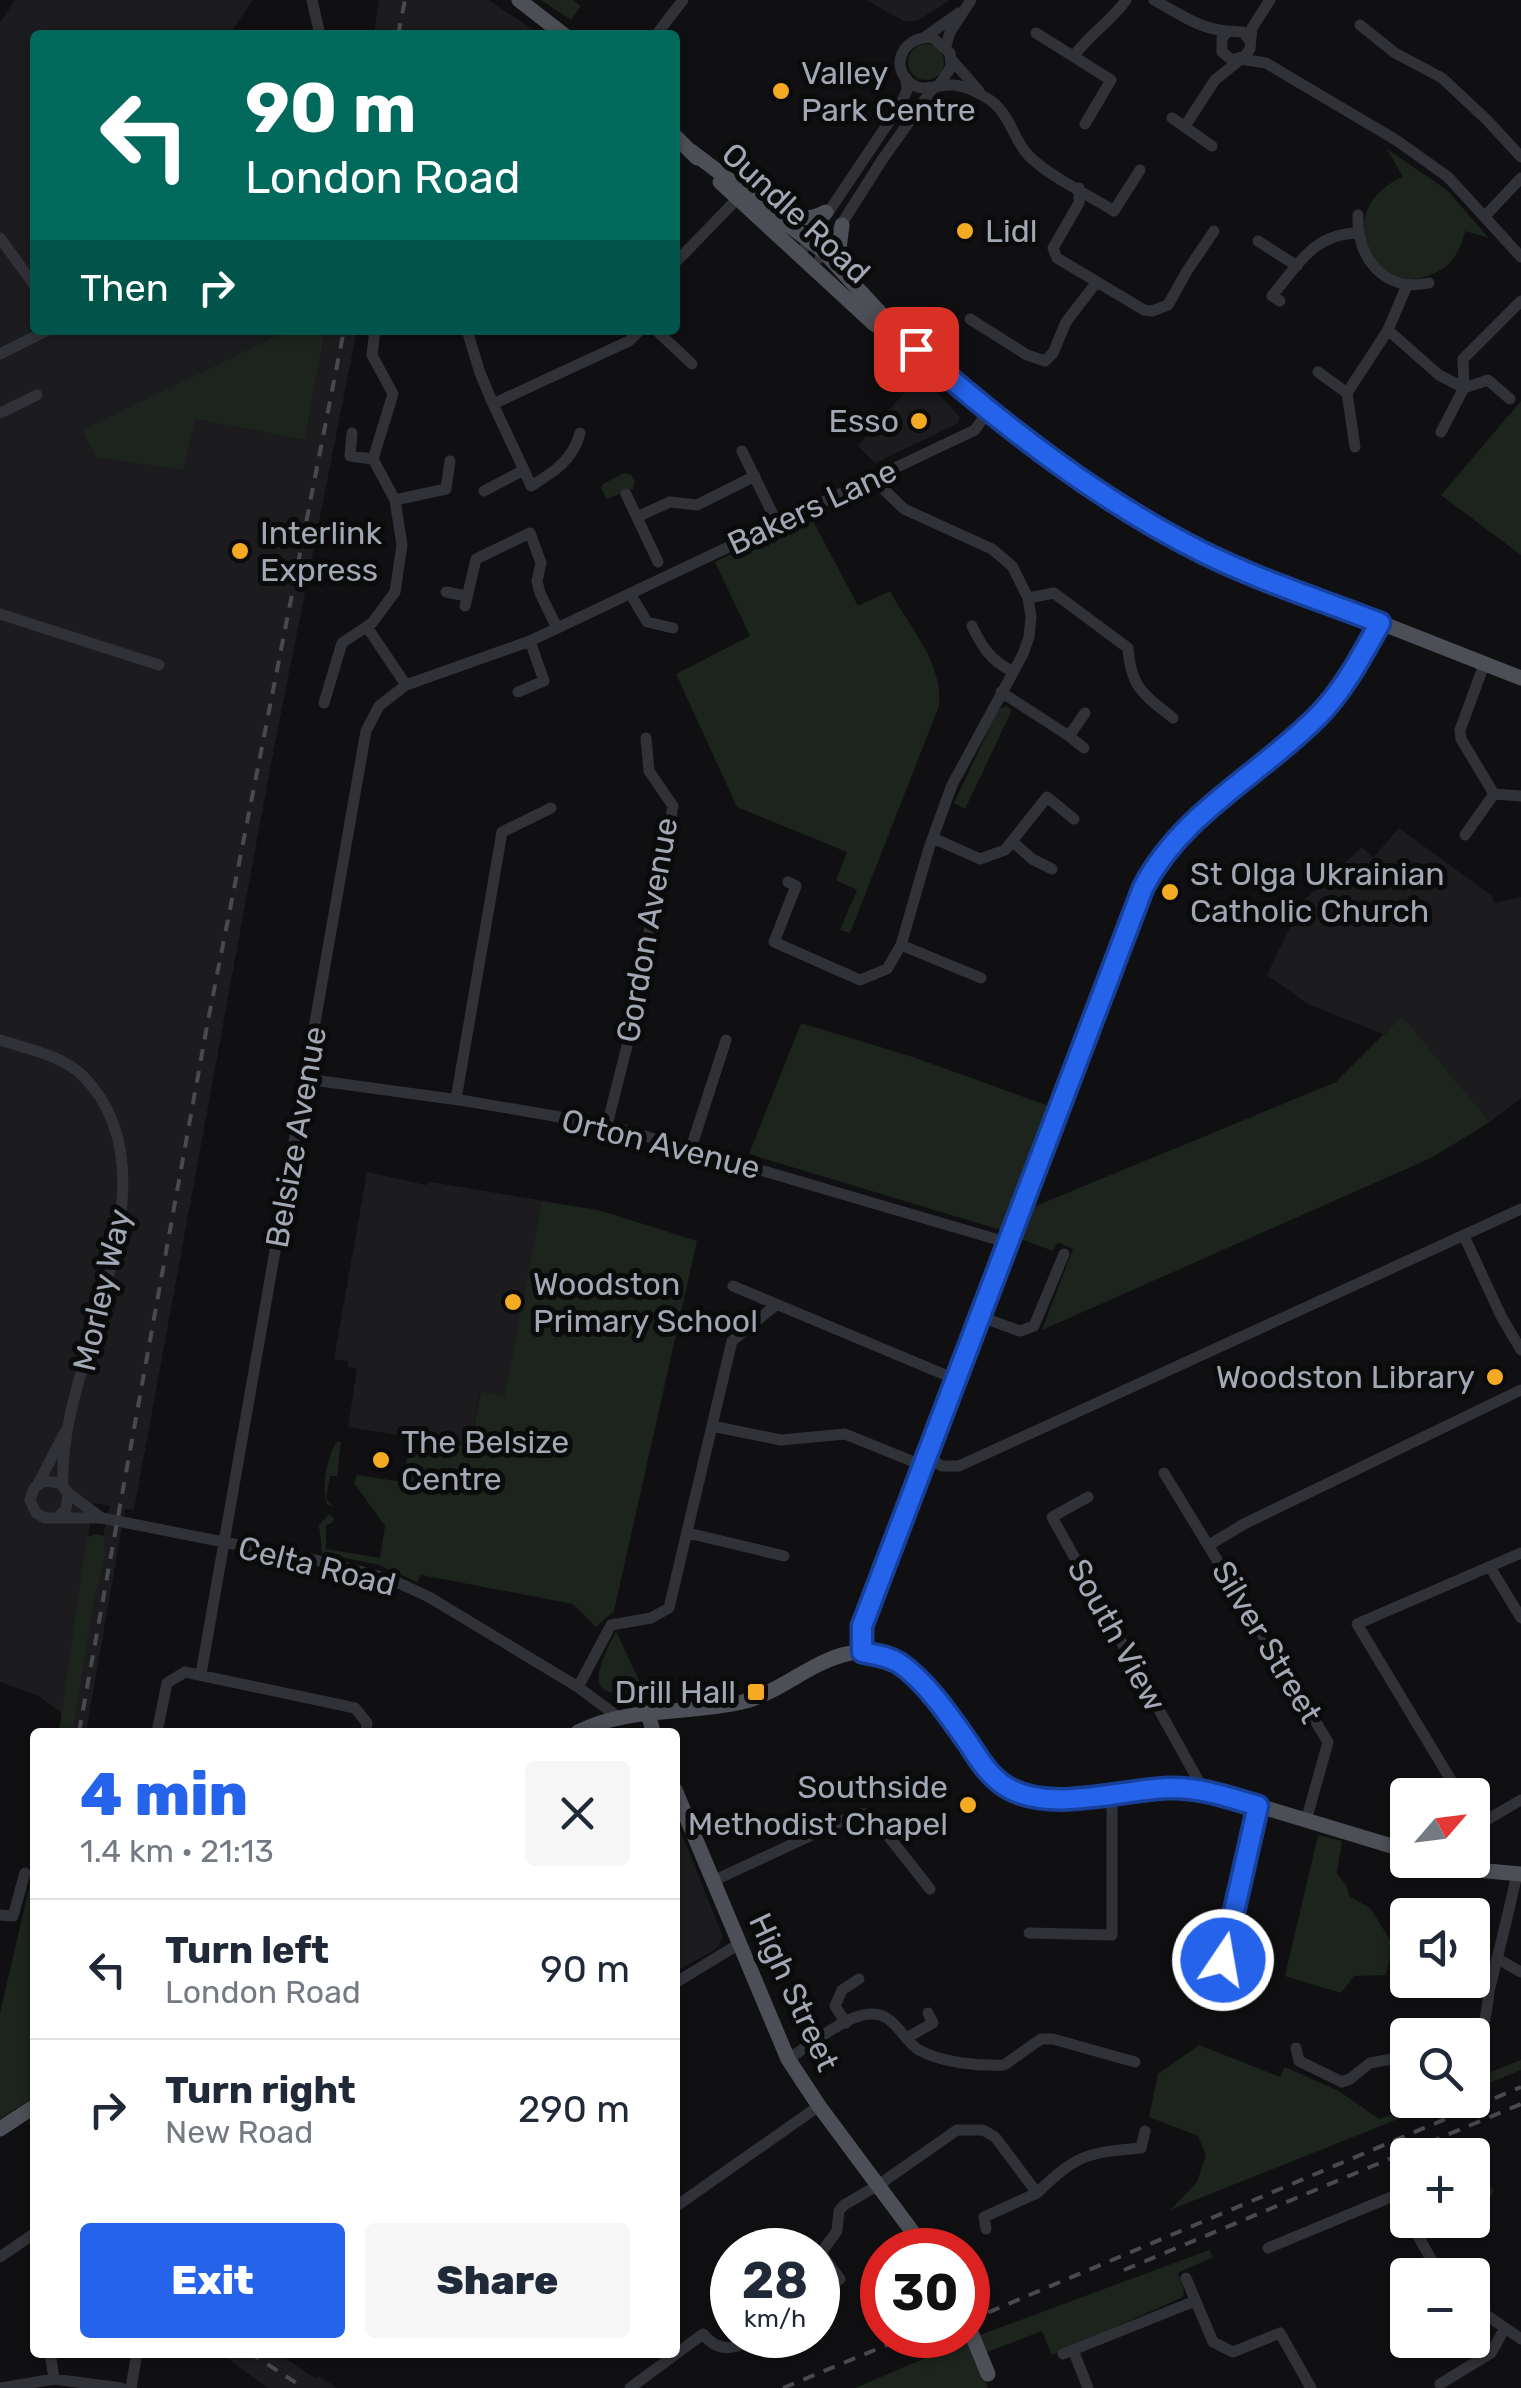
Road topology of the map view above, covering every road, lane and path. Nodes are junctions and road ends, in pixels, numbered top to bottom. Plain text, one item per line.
1 (312, 0) edge
2 (519, 0) edge
3 (683, 0) edge
4 (1126, 0) edge
5 (1154, 0) edge
6 (1270, 0) edge
7 (967, 5) edge
8 (1259, 14) junction
9 (1196, 24) junction
10 (1360, 25) dead end
11 (319, 30) edge
12 (558, 30) edge
13 (660, 30) edge
14 (1232, 31) junction
15 (1036, 34) dead end
16 (925, 37) junction
17 (1250, 41) junction
18 (946, 46) junction
19 (1221, 51) junction
20 (1074, 56) junction
21 (1241, 59) junction
22 (952, 60) junction
23 (1266, 63) junction
24 (906, 78) junction
25 (1215, 80) junction
26 (936, 86) junction
27 (985, 98) junction
28 (1172, 118) dead end
29 (1085, 124) dead end
30 (1185, 126) junction
31 (680, 141) edge
32 (1212, 146) dead end
33 (691, 151) junction
34 (1521, 157) edge
35 (1140, 170) dead end
36 (1521, 178) edge
37 (1078, 188) junction
38 (741, 195) junction
39 (826, 212) junction
40 (1358, 215) dead end
41 (1486, 216) junction
42 (842, 225) junction
43 (1214, 232) dead end
44 (1357, 232) junction
45 (0, 238) edge
46 (809, 239) junction
47 (1258, 241) dead end
48 (824, 252) junction
49 (801, 255) junction
50 (1521, 256) edge
51 (680, 258) edge
52 (1298, 266) junction
53 (814, 268) junction
54 (850, 278) junction
55 (30, 279) edge
56 (1429, 282) dead end
57 (1096, 283) junction
58 (1407, 285) junction
59 (1280, 301) dead end
60 (1521, 301) edge
61 (970, 318) dead end
62 (1388, 330) junction
63 (38, 335) edge
64 (374, 335) edge
65 (468, 335) edge
66 (635, 335) edge
67 (661, 335) edge
68 (914, 348) junction
69 (0, 354) edge
70 (692, 364) dead end
71 (1318, 372) dead end
72 (1464, 388) junction
73 (1346, 393) junction
74 (37, 396) dead end
75 (1510, 398) dead end
76 (494, 404) junction
77 (988, 411) junction
78 (0, 413) edge
79 (1441, 432) dead end
80 (352, 433) dead end
81 (580, 433) dead end
82 (1355, 447) dead end
83 (742, 452) dead end
84 (373, 459) junction
85 (450, 461) dead end
86 (524, 470) junction
87 (755, 476) junction
88 (874, 478) junction
89 (484, 491) dead end
90 (626, 494) dead end
91 (395, 500) junction
92 (637, 517) junction
93 (778, 523) junction
94 (658, 562) dead end
95 (446, 592) dead end
96 (631, 595) junction
97 (1028, 598) junction
98 (0, 614) edge
99 (1380, 623) junction
100 (556, 626) junction
101 (972, 626) dead end
102 (367, 627) junction
103 (673, 628) dead end
104 (530, 641) junction
105 (1485, 662) junction
106 (159, 666) dead end
107 (1012, 672) junction
108 (1521, 678) edge
109 (406, 685) junction
110 (518, 692) dead end
111 (1001, 692) junction
112 (324, 703) dead end
113 (1085, 713) dead end
114 (1173, 718) dead end
115 (366, 732) joint
116 (1069, 736) junction
117 (646, 738) dead end
118 (1084, 748) dead end
119 (1494, 794) junction
120 (1521, 796) edge
121 (551, 808) dead end
122 (1074, 819) dead end
123 (1465, 834) dead end
124 (933, 838) junction
125 (1012, 842) junction
126 (1052, 869) dead end
127 (788, 882) dead end
128 (901, 945) junction
129 (981, 978) dead end
130 (0, 1040) edge
131 (726, 1040) dead end
132 (306, 1079) junction
133 (456, 1100) junction
134 (607, 1126) junction
135 (692, 1148) junction
136 (1521, 1210) edge
137 (1464, 1236) junction
138 (1009, 1242) junction
139 (1064, 1254) dead end
140 (733, 1286) dead end
141 (776, 1305) junction
142 (981, 1317) junction
143 (1521, 1319) edge
144 (1508, 1328) junction
145 (1521, 1350) edge
146 (955, 1379) junction
147 (1521, 1390) edge
148 (69, 1424) junction
149 (712, 1426) junction
150 (926, 1462) junction
151 (1164, 1473) dead end
152 (38, 1484) junction
153 (66, 1489) junction
154 (1088, 1496) dead end
155 (58, 1517) junction
156 (102, 1518) junction
157 (688, 1534) junction
158 (224, 1542) junction
159 (1209, 1546) junction
160 (1521, 1553) edge
161 (784, 1556) dead end
162 (1490, 1567) junction
163 (1521, 1618) edge
164 (862, 1652) junction
165 (201, 1674) junction
166 (578, 1687) junction
167 (648, 1712) junction
168 (618, 1718) junction
169 (158, 1728) edge
170 (367, 1728) edge
171 (589, 1728) edge
172 (652, 1728) edge
173 (1449, 1778) edge
174 (1202, 1789) junction
175 (1112, 1796) junction
176 (1521, 1800) edge
177 (680, 1802) edge
178 (1258, 1806) junction
179 (1490, 1818) edge
180 (1306, 1820) junction
181 (1390, 1846) edge
182 (1490, 1871) edge
183 (25, 1873) dead end
184 (1519, 1874) edge
185 (713, 1881) junction
186 (930, 1889) dead end
187 (0, 1915) edge
188 (1029, 1933) dead end
189 (740, 1944) junction
190 (1210, 1958) dead end
191 (1498, 1960) junction
192 (1521, 1972) edge
193 (680, 1980) edge
194 (859, 1980) dead end
195 (928, 2013) dead end
196 (1487, 2018) edge
197 (846, 2023) junction
198 (908, 2037) junction
199 (1296, 2048) dead end
200 (788, 2059) junction
201 (1390, 2059) edge
202 (1135, 2062) dead end
203 (819, 2106) junction
204 (30, 2109) edge
205 (0, 2129) edge
206 (1146, 2131) dead end
207 (878, 2186) junction
208 (1037, 2193) junction
209 (1390, 2198) edge
210 (680, 2203) edge
211 (837, 2228) edge
212 (910, 2228) edge
213 (986, 2228) edge
214 (30, 2236) edge
215 (1268, 2248) dead end
216 (0, 2257) edge
217 (1186, 2278) dead end
218 (1195, 2300) junction
219 (1490, 2317) edge
220 (1292, 2328) dead end
221 (1506, 2328) junction
222 (1280, 2333) junction
223 (1521, 2339) edge
224 (710, 2342) edge
225 (680, 2352) edge
226 (51, 2358) edge
227 (136, 2358) edge
228 (671, 2358) edge
229 (54, 2380) junction
230 (1440, 2384) dead end
231 (33, 2386) edge
232 (2, 2388) edge
233 (121, 2388) edge
234 (131, 2388) edge
235 (630, 2388) edge
236 (1088, 2388) edge
237 (1312, 2388) edge

1 - 11 street
2 - 12 main road
3 - 13 street
4 - 20 street
5 - 9 street
6 - 8 street
7 - 16 street
7 - 18 street
8 - 14 street
8 - 17 street
9 - 14 street
9 - 19 street
10 - 34 street
14 - 17 street
14 - 19 street
15 - 20 street
16 - 18 street
16 - 24 street
17 - 21 street
17 - 23 street
18 - 22 street
19 - 21 street
19 - 25 street
20 - 29 street
21 - 23 street
21 - 25 street
22 - 26 street
22 - 27 street
23 - 41 street
24 - 26 street
24 - 39 street
25 - 30 street
26 - 27 street
26 - 42 street
27 - 37 street
28 - 30 street
30 - 32 street
31 - 33 main road, Oundle Road
33 - 38 main road, Oundle Road
33 - 39 main road
35 - 37 street
36 - 41 street
37 - 57 street
38 - 46 main road, Oundle Road
38 - 49 main road, Oundle Road
38 - 51 street
39 - 46 street
40 - 44 street
41 - 50 street
42 - 48 street
42 - 54 main road
43 - 57 street
44 - 52 street
44 - 58 street
45 - 55 street
46 - 48 main road, Oundle Road
46 - 49 street
47 - 52 street
48 - 53 street
48 - 54 main road, Oundle Road
49 - 53 main road, Oundle Road
52 - 59 street
53 - 68 main road, Oundle Road
54 - 68 main road, Oundle Road
56 - 58 street
57 - 61 street
58 - 62 street
60 - 72 street
62 - 72 street
62 - 73 street
63 - 69 street
64 - 84 street
65 - 76 street
66 - 76 street
67 - 70 street
68 - 77 main road, Oundle Road
71 - 73 street
72 - 75 street
72 - 79 street
73 - 82 street
74 - 78 street
76 - 86 street
77 - 88 street, Bakers Lane
77 - 99 main road, Oundle Road
80 - 84 street
81 - 86 street
83 - 87 street
84 - 91 street
85 - 91 street
86 - 89 street
87 - 92 street
87 - 93 street
88 - 93 street, Bakers Lane
88 - 97 street
90 - 92 street
91 - 102 street
92 - 94 street
93 - 96 street, Bakers Lane
95 - 100 street
96 - 100 street, Bakers Lane
96 - 103 street
97 - 107 street
97 - 114 street
98 - 106 street
99 - 105 main road, Oundle Road
99 - 138 street
100 - 104 street, Bakers Lane
101 - 107 street
102 - 109 street
102 - 112 street
104 - 109 street, Bakers Lane
104 - 110 street
105 - 108 main road, Oundle Road
105 - 119 street
107 - 111 street
109 - 115 street, Bakers Lane
111 - 116 street
111 - 124 street
113 - 116 street
115 - 132 street, Belsize Avenue
116 - 118 street
117 - 134 street, Gordon Avenue
119 - 120 street
119 - 123 street
121 - 133 street
122 - 125 street
124 - 125 street
124 - 128 street
125 - 126 street
127 - 128 street
128 - 129 street
130 - 148 street, Morley Way
131 - 135 street
132 - 133 street, Orton Avenue
132 - 158 street, Belsize Avenue
133 - 134 street, Orton Avenue
134 - 135 street, Orton Avenue
135 - 138 street, Orton Avenue
136 - 137 street
137 - 144 street
137 - 150 street
138 - 142 street
139 - 142 street
140 - 141 street
141 - 146 street
141 - 149 street
142 - 146 street
143 - 144 street
144 - 145 street
146 - 150 street
147 - 159 street
148 - 152 street, Morley Way
148 - 153 street, Morley Way
149 - 150 street
149 - 157 street
150 - 164 street
151 - 159 street, Silver Street
152 - 153 street
152 - 155 street
153 - 155 street
153 - 156 street, Celta Road
154 - 174 street, South View
155 - 156 street, Celta Road
156 - 158 street, Celta Road
157 - 161 street
157 - 166 street
158 - 165 street, Belsize Avenue
158 - 166 street, Celta Road
159 - 180 street, Silver Street
160 - 162 street
162 - 163 street
162 - 173 street
164 - 167 main road
164 - 175 main road
165 - 169 street
165 - 170 street
166 - 168 street, Celta Road
167 - 168 main road
167 - 172 main road
168 - 171 main road
174 - 175 main road
174 - 178 main road
175 - 188 street
176 - 179 street
177 - 185 main road, High Street
178 - 180 main road
178 - 190 street
180 - 181 main road
182 - 184 main road
183 - 187 street
184 - 191 street
185 - 186 street
185 - 189 main road, High Street
189 - 193 street
189 - 200 main road, High Street
191 - 192 street
191 - 196 street
194 - 197 street
195 - 198 street
197 - 198 street
197 - 200 street
198 - 202 street
199 - 201 street
200 - 203 main road, High Street
203 - 207 main road, High Street
203 - 210 street
204 - 205 main road
206 - 208 street
207 - 208 street
207 - 211 street
207 - 212 main road, High Street
208 - 213 street
209 - 215 street
214 - 216 street
217 - 218 street
218 - 222 street
218 - 236 street
219 - 221 street
220 - 222 street
221 - 223 street
221 - 230 street
222 - 237 street
224 - 225 street
226 - 229 street
227 - 234 street
228 - 235 street
229 - 231 street
229 - 233 street
231 - 232 street

